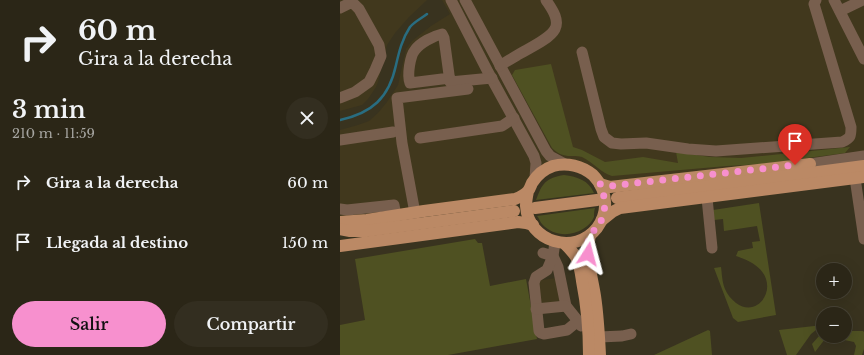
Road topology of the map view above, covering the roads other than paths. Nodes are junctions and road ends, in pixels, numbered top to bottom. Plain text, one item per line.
1 (452, 0) edge
2 (465, 0) edge
3 (546, 0) edge
4 (816, 0) edge
5 (834, 0) edge
6 (863, 0) edge
7 (340, 8) edge
8 (840, 11) junction
9 (582, 52) dead end
10 (864, 59) edge
11 (500, 66) junction
12 (450, 78) junction
13 (492, 78) junction
14 (468, 90) dead end
15 (340, 98) edge
16 (514, 118) junction
17 (393, 132) dead end
18 (420, 138) dead end
19 (340, 140) edge
20 (864, 158) edge
21 (565, 164) junction
22 (810, 164) joint
23 (535, 178) junction
24 (860, 178) edge
25 (600, 184) junction
26 (528, 191) junction
27 (617, 198) dead end
28 (707, 198) junction
29 (597, 200) dead end
30 (535, 208) dead end
31 (340, 209) edge
32 (514, 211) dead end
33 (415, 213) junction
34 (396, 216) junction
35 (602, 220) junction
36 (340, 222) edge
37 (533, 225) junction
38 (340, 230) edge
39 (366, 231) junction
40 (590, 235) junction
41 (340, 239) edge
42 (864, 239) edge
43 (559, 243) junction
44 (340, 246) edge
45 (712, 248) dead end
46 (548, 255) junction
47 (566, 306) junction
48 (536, 309) junction
49 (578, 321) junction
50 (631, 334) dead end
51 (594, 338) junction
52 (589, 355) edge
53 (600, 355) edge

1 - 13 street
2 - 11 street
3 - 11 street
4 - 9 street
5 - 8 street
6 - 8 street
7 - 15 street
8 - 10 street
11 - 21 street
12 - 12 street
12 - 13 street
13 - 16 street
14 - 33 street
16 - 18 street
16 - 23 street
17 - 19 street
20 - 22 street
20 - 27 main road
21 - 23 main road
21 - 25 main road
22 - 25 main road
23 - 26 main road
24 - 28 main road
24 - 42 street
25 - 35 main road
26 - 33 main road
26 - 37 main road
28 - 35 main road
28 - 45 street
29 - 30 main road
31 - 34 street
32 - 39 main road
33 - 34 main road
34 - 36 main road
35 - 40 main road
37 - 43 main road
37 - 44 main road
38 - 39 main road
39 - 41 main road
40 - 43 main road
40 - 51 main road
43 - 46 street
43 - 51 main road
46 - 47 street
46 - 48 street
47 - 48 street
47 - 49 street
48 - 49 street
49 - 51 street
50 - 51 street
51 - 52 main road
51 - 53 main road

